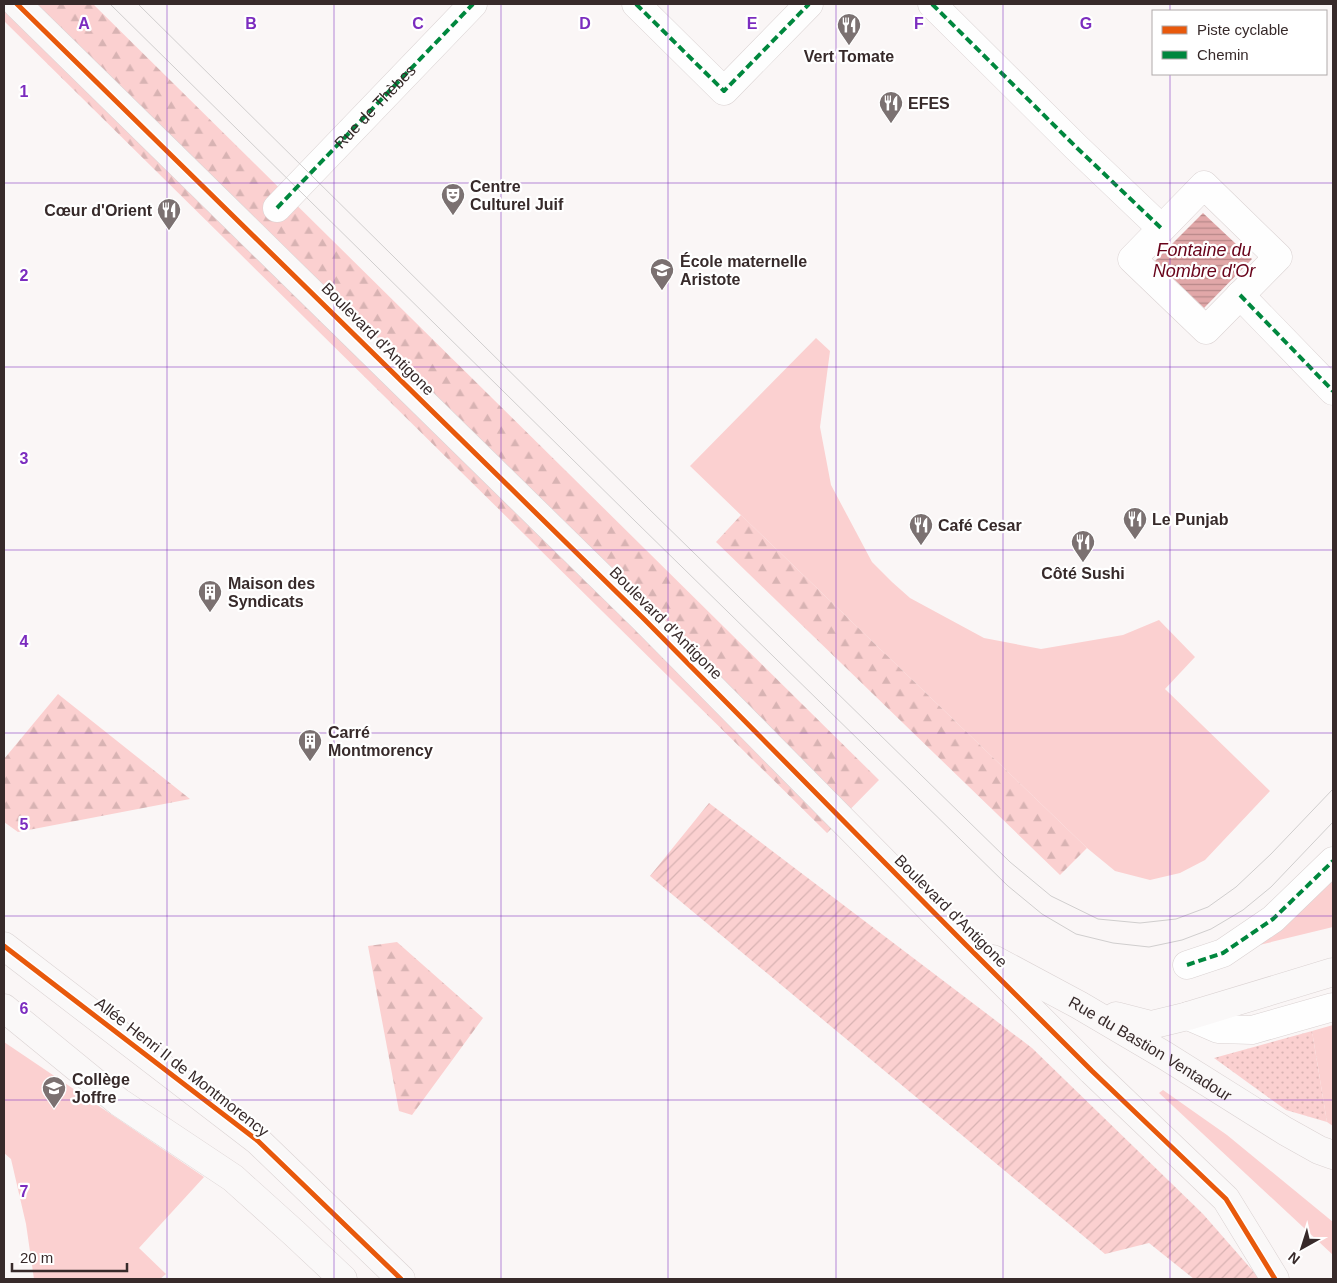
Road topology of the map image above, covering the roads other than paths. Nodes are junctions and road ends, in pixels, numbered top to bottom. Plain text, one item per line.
1 (17, 4) edge
2 (473, 4) edge
3 (636, 4) edge
4 (809, 4) edge
5 (932, 4) edge
6 (277, 208) dead end
7 (1161, 228) junction
8 (1240, 295) junction
9 (1333, 391) edge
10 (1333, 861) edge
11 (966, 945) junction
12 (4, 946) edge
13 (1187, 965) dead end
14 (1333, 972) edge
15 (1079, 1005) junction
16 (1333, 1007) edge
17 (4, 1008) edge
18 (1188, 1016) junction
19 (1333, 1155) edge
20 (343, 1279) edge
21 (401, 1279) edge
22 (1275, 1279) edge

1 - 11 street, Boulevard d'Antigone
2 - 6 street, Rue de Thèbes
3 - 4 street
5 - 7 street
7 - 8 street
7 - 8 street
8 - 9 street
10 - 13 street
11 - 15 street, Rue du Bastion Ventadour
11 - 22 street, Boulevard d'Antigone
12 - 21 street, Allée Henri II de Montmorency
14 - 18 street
15 - 18 street
15 - 19 street, Rue du Bastion Ventadour
16 - 18 street
17 - 20 street

